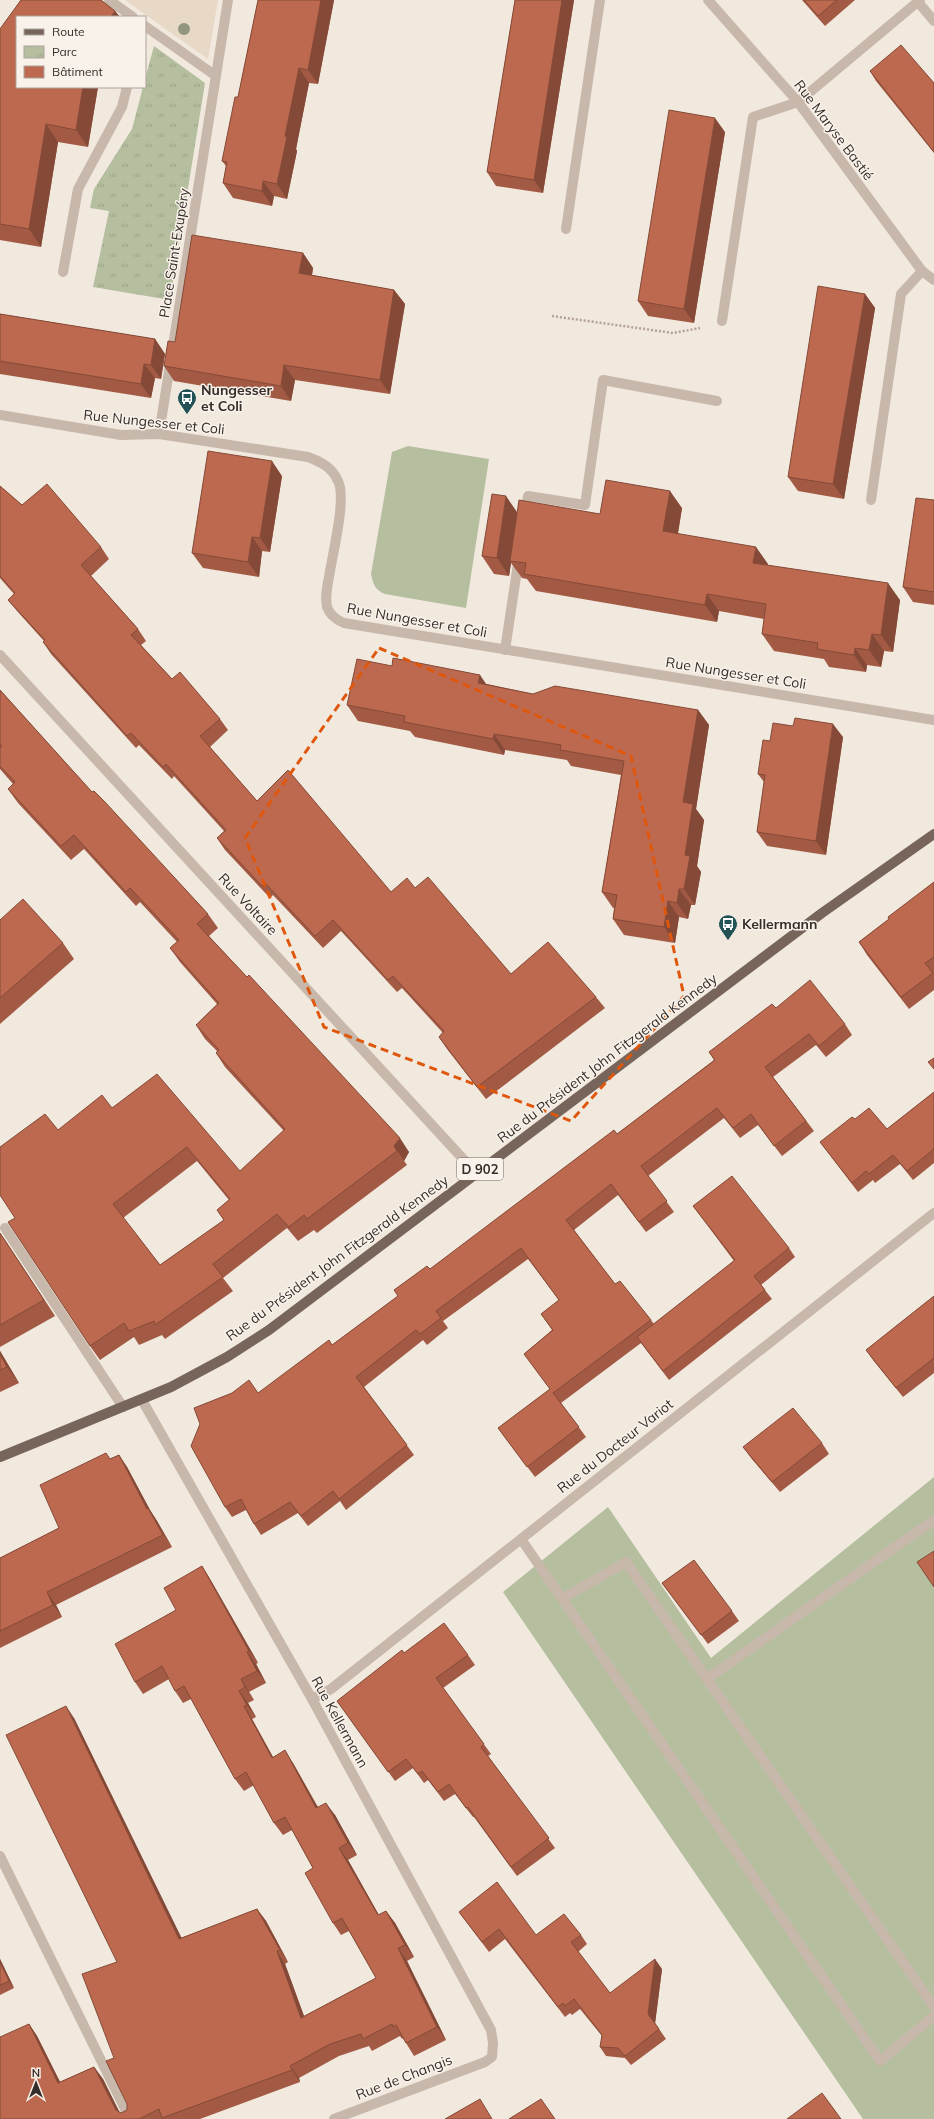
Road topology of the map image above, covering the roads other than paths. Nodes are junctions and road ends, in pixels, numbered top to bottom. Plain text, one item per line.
1 (109, 0) edge
2 (228, 0) edge
3 (600, 0) edge
4 (708, 0) edge
5 (919, 1) edge
6 (132, 16) edge
7 (934, 21) edge
8 (146, 27) edge
9 (216, 76) junction
10 (127, 88) edge
11 (798, 102) junction
12 (566, 229) dead end
13 (922, 271) junction
14 (63, 272) dead end
15 (934, 280) edge
16 (722, 321) road end
17 (717, 401) dead end
18 (0, 415) edge
19 (159, 434) junction
20 (871, 500) dead end
21 (524, 524) edge
22 (520, 546) edge
23 (505, 650) junction
24 (0, 655) edge
25 (934, 720) edge
26 (934, 834) edge
27 (476, 1173) junction
28 (934, 1213) edge
29 (5, 1228) dead end
30 (142, 1400) junction
31 (123, 1407) junction
32 (0, 1457) edge
33 (934, 1520) edge
34 (521, 1539) junction
35 (563, 1598) junction
36 (707, 1679) junction
37 (312, 1699) junction
38 (0, 1856) edge
39 (934, 2007) edge
40 (934, 2016) edge
41 (485, 2062) joint
42 (130, 2119) edge
43 (334, 2119) edge

1 - 6 street
2 - 9 street, Place Saint-Exupéry
3 - 12 street
4 - 11 street, Rue Maryse Bastié
5 - 7 street
5 - 11 street
8 - 9 street
9 - 19 street, Place Saint-Exupéry
10 - 14 street
11 - 13 street, Rue Maryse Bastié
11 - 16 street
13 - 15 street, Rue Maryse Bastié
13 - 20 street
17 - 21 street
18 - 19 street, Rue Nungesser et Coli
19 - 23 street, Rue Nungesser et Coli
22 - 23 street
23 - 25 street, Rue Nungesser et Coli
24 - 27 street, Rue Voltaire
26 - 27 main road, Rue du Président John Fitzgerald Kennedy / D 902
27 - 30 main road, Rue du Président John Fitzgerald Kennedy / D 902
28 - 34 street, Rue du Docteur Variot
29 - 31 street
30 - 31 main road, Rue du Président John Fitzgerald Kennedy / D 902
30 - 37 street, Rue Kellermann
31 - 32 main road, Rue du Président John Fitzgerald Kennedy / D 902
33 - 36 street
34 - 35 street
34 - 37 street, Rue du Docteur Variot
35 - 36 street
35 - 40 street
36 - 39 street
37 - 41 street, Rue Kellermann
38 - 42 street
41 - 43 street, Rue de Changis

